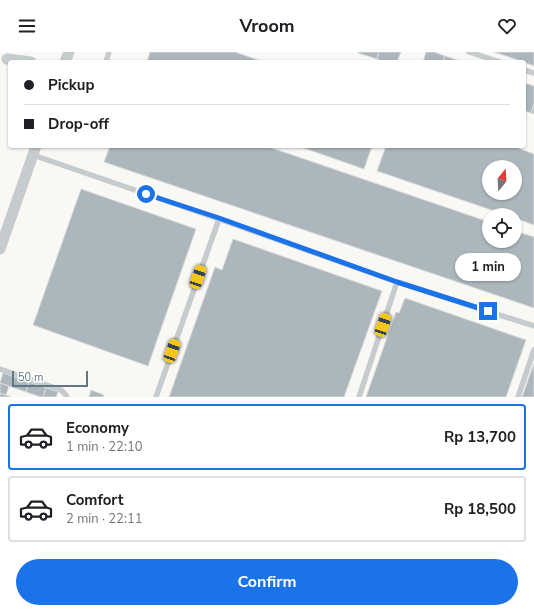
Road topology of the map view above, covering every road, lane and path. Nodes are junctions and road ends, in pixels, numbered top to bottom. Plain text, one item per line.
1 (469, 52) edge
2 (7, 58) edge
3 (19, 60) edge
4 (494, 60) edge
5 (34, 150) edge
6 (219, 218) junction
7 (0, 249) edge
8 (397, 282) junction
9 (534, 326) edge
10 (534, 350) edge
11 (0, 369) edge
12 (67, 397) edge
13 (156, 397) edge
14 (359, 397) edge
15 (518, 397) edge

1 - 4 lane
2 - 3 street
5 - 6 lane
5 - 7 street
6 - 8 lane
6 - 13 lane
8 - 9 lane
8 - 14 lane
10 - 15 lane
11 - 12 lane

